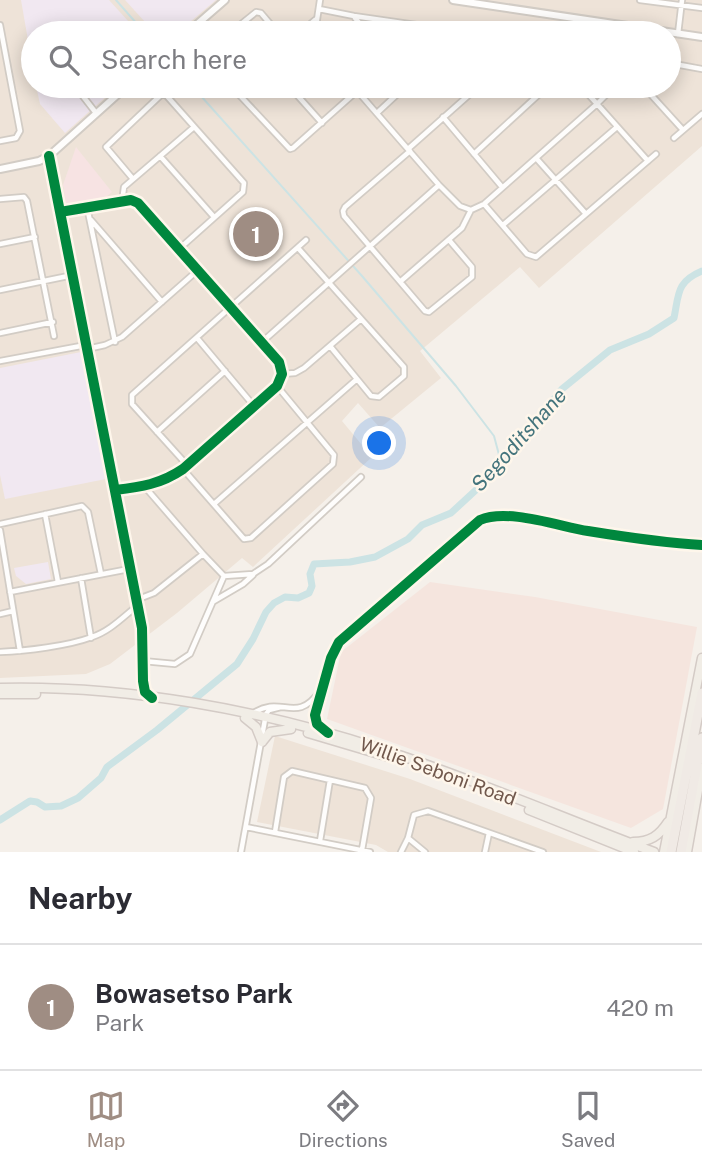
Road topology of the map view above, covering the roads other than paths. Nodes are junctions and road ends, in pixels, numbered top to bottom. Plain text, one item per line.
1 (225, 0) edge
2 (320, 0) edge
3 (453, 0) edge
4 (640, 0) edge
5 (462, 1) edge
6 (682, 3) edge
7 (702, 8) edge
8 (319, 9) junction
9 (354, 16) junction
10 (316, 19) joint
11 (201, 21) edge
12 (245, 21) edge
13 (268, 21) edge
14 (314, 21) edge
15 (358, 21) edge
16 (389, 21) edge
17 (576, 21) edge
18 (680, 21) edge
19 (0, 25) edge
20 (681, 34) edge
21 (702, 37) edge
22 (2, 52) edge
23 (681, 65) edge
24 (702, 69) edge
25 (84, 98) edge
26 (113, 98) edge
27 (158, 98) edge
28 (169, 98) edge
29 (245, 98) edge
30 (300, 98) edge
31 (346, 98) edge
32 (364, 98) edge
33 (393, 98) edge
34 (465, 98) edge
35 (535, 98) edge
36 (592, 98) edge
37 (603, 98) edge
38 (654, 98) edge
39 (597, 104) junction
40 (96, 113) junction
41 (377, 113) junction
42 (702, 114) edge
43 (443, 117) junction
44 (322, 123) junction
45 (194, 127) junction
46 (617, 127) junction
47 (683, 130) junction
48 (674, 138) dead end
49 (0, 141) edge
50 (409, 150) junction
51 (474, 154) junction
52 (656, 154) dead end
53 (49, 156) junction
54 (160, 156) junction
55 (536, 158) junction
56 (648, 161) junction
57 (0, 169) edge
58 (133, 179) junction
59 (556, 180) junction
60 (439, 185) junction
61 (502, 187) junction
62 (0, 199) edge
63 (122, 202) junction
64 (484, 204) junction
65 (87, 207) junction
66 (471, 210) junction
67 (60, 212) junction
68 (586, 214) junction
69 (214, 217) junction
70 (90, 219) junction
71 (503, 225) junction
72 (35, 237) junction
73 (306, 240) dead end
74 (449, 240) junction
75 (0, 244) edge
76 (370, 245) junction
77 (179, 248) junction
78 (299, 248) junction
79 (198, 270) junction
80 (73, 275) junction
81 (44, 281) junction
82 (401, 281) junction
83 (329, 282) junction
84 (0, 290) edge
85 (162, 302) junction
86 (231, 307) junction
87 (361, 318) junction
88 (53, 322) junction
89 (0, 333) edge
90 (54, 336) dead end
91 (197, 338) junction
92 (115, 342) junction
93 (262, 342) junction
94 (86, 346) junction
95 (330, 346) junction
96 (0, 361) edge
97 (225, 372) junction
98 (282, 374) junction
99 (357, 379) junction
100 (277, 386) junction
101 (254, 406) junction
102 (308, 422) junction
103 (157, 432) junction
104 (185, 467) junction
105 (361, 477) dead end
106 (145, 487) junction
107 (115, 491) junction
108 (214, 504) junction
109 (45, 514) junction
110 (0, 524) edge
111 (0, 530) edge
112 (701, 545) edge
113 (203, 554) junction
114 (3, 569) edge
115 (129, 569) junction
116 (101, 574) junction
117 (253, 574) junction
118 (224, 576) junction
119 (81, 578) junction
120 (58, 582) junction
121 (10, 592) junction
122 (214, 602) junction
123 (137, 603) junction
124 (13, 611) junction
125 (0, 614) edge
126 (91, 638) junction
127 (20, 651) junction
128 (0, 652) edge
129 (702, 658) edge
130 (142, 661) junction
131 (143, 681) junction
132 (0, 688) edge
133 (323, 688) junction
134 (702, 693) edge
135 (0, 694) edge
136 (122, 694) junction
137 (152, 698) junction
138 (166, 702) junction
139 (281, 707) junction
140 (249, 716) junction
141 (266, 720) junction
142 (291, 729) junction
143 (328, 733) junction
144 (702, 738) edge
145 (262, 742) junction
146 (702, 768) edge
147 (330, 780) junction
148 (673, 808) junction
149 (246, 827) junction
150 (275, 832) junction
151 (489, 833) junction
152 (408, 838) junction
153 (320, 841) junction
154 (627, 842) junction
155 (683, 845) edge
156 (362, 850) junction
157 (539, 851) edge
158 (241, 852) edge
159 (370, 852) edge
160 (401, 852) edge
161 (425, 852) edge
162 (485, 852) edge
163 (634, 852) edge
164 (654, 852) edge
165 (664, 852) edge
166 (671, 852) edge
167 (694, 852) edge

1 - 11 street
2 - 8 street
3 - 5 street
4 - 6 street
5 - 17 street
6 - 7 street
6 - 18 street
8 - 9 street
8 - 10 street
9 - 15 street
9 - 16 street
10 - 14 street
12 - 13 street
19 - 22 street
20 - 21 street
22 - 49 street
23 - 24 street
25 - 40 street
26 - 40 street
27 - 58 street
28 - 45 street
29 - 44 street
30 - 44 street
31 - 44 street
32 - 41 street
33 - 41 street
34 - 43 street
35 - 51 street
36 - 39 street
37 - 39 street
38 - 47 street
39 - 46 street
39 - 55 street
40 - 53 street
41 - 50 street
42 - 47 street
43 - 50 street
43 - 51 street
45 - 54 street
45 - 69 street
46 - 56 street
46 - 59 street
47 - 48 street
50 - 60 street
50 - 76 street
51 - 61 street
52 - 56 street
53 - 57 street
53 - 67 street
54 - 58 street
54 - 69 street
55 - 59 street
55 - 61 street
56 - 68 street
58 - 63 street
59 - 68 street
59 - 71 street
60 - 66 street
60 - 76 street
61 - 64 street
62 - 72 street
63 - 65 street
63 - 77 street
64 - 66 street
64 - 71 street
65 - 67 street
65 - 70 street
66 - 74 street
67 - 80 street
68 - 71 street
69 - 77 street
70 - 85 street
70 - 92 street
72 - 75 street
72 - 81 street
73 - 78 street
74 - 82 street
74 - 82 street
76 - 82 street
76 - 83 street
77 - 79 street
78 - 83 street
78 - 86 street
79 - 85 street
79 - 86 street
80 - 81 street
80 - 94 street
81 - 84 street
81 - 88 street
83 - 87 street
83 - 93 street
85 - 92 street
86 - 91 street
86 - 93 street
87 - 95 street
87 - 99 street
88 - 89 street
88 - 90 street
91 - 97 street
91 - 103 street
92 - 94 street
93 - 98 street
94 - 96 street
94 - 107 street
95 - 98 street
95 - 99 street
97 - 101 street
97 - 103 street
98 - 100 street
99 - 102 street
100 - 101 street
100 - 102 street
101 - 104 street
102 - 108 street
102 - 108 street
103 - 104 street
104 - 106 street
104 - 108 street
105 - 117 street
106 - 107 street
106 - 113 street
107 - 115 street
109 - 110 street
109 - 116 street
109 - 120 street
111 - 114 street
112 - 133 street
113 - 118 street
113 - 123 street
114 - 121 street
115 - 116 street
115 - 123 street
116 - 119 street
117 - 118 street
117 - 122 street
118 - 122 street
119 - 120 street
119 - 126 street
120 - 121 street
121 - 124 street
122 - 130 street
123 - 126 street
123 - 130 street
124 - 125 street
124 - 127 street
126 - 127 street
127 - 128 street
129 - 148 main road
130 - 131 street
131 - 136 street
131 - 137 street
132 - 136 main road
133 - 139 street
133 - 143 street
134 - 155 highway
135 - 138 main road
136 - 137 main road
137 - 138 main road
138 - 140 main road, Willie Seboni Road
139 - 140 street
139 - 141 street
140 - 141 main road, Willie Seboni Road
140 - 145 main road
141 - 142 main road, Willie Seboni Road
141 - 143 main road, Willie Seboni Road
141 - 145 street
142 - 145 main road
142 - 163 main road, Willie Seboni Road
143 - 154 main road, Willie Seboni Road
144 - 155 highway
145 - 149 street
146 - 155 main road
147 - 150 street
147 - 153 street
147 - 156 street
148 - 154 main road
148 - 165 main road
149 - 150 street
149 - 158 street
150 - 153 street
151 - 152 street
151 - 157 street
151 - 162 street
152 - 160 street
152 - 161 street
153 - 156 street
154 - 164 main road, Willie Seboni Road
155 - 166 highway
155 - 167 main road
156 - 159 street

